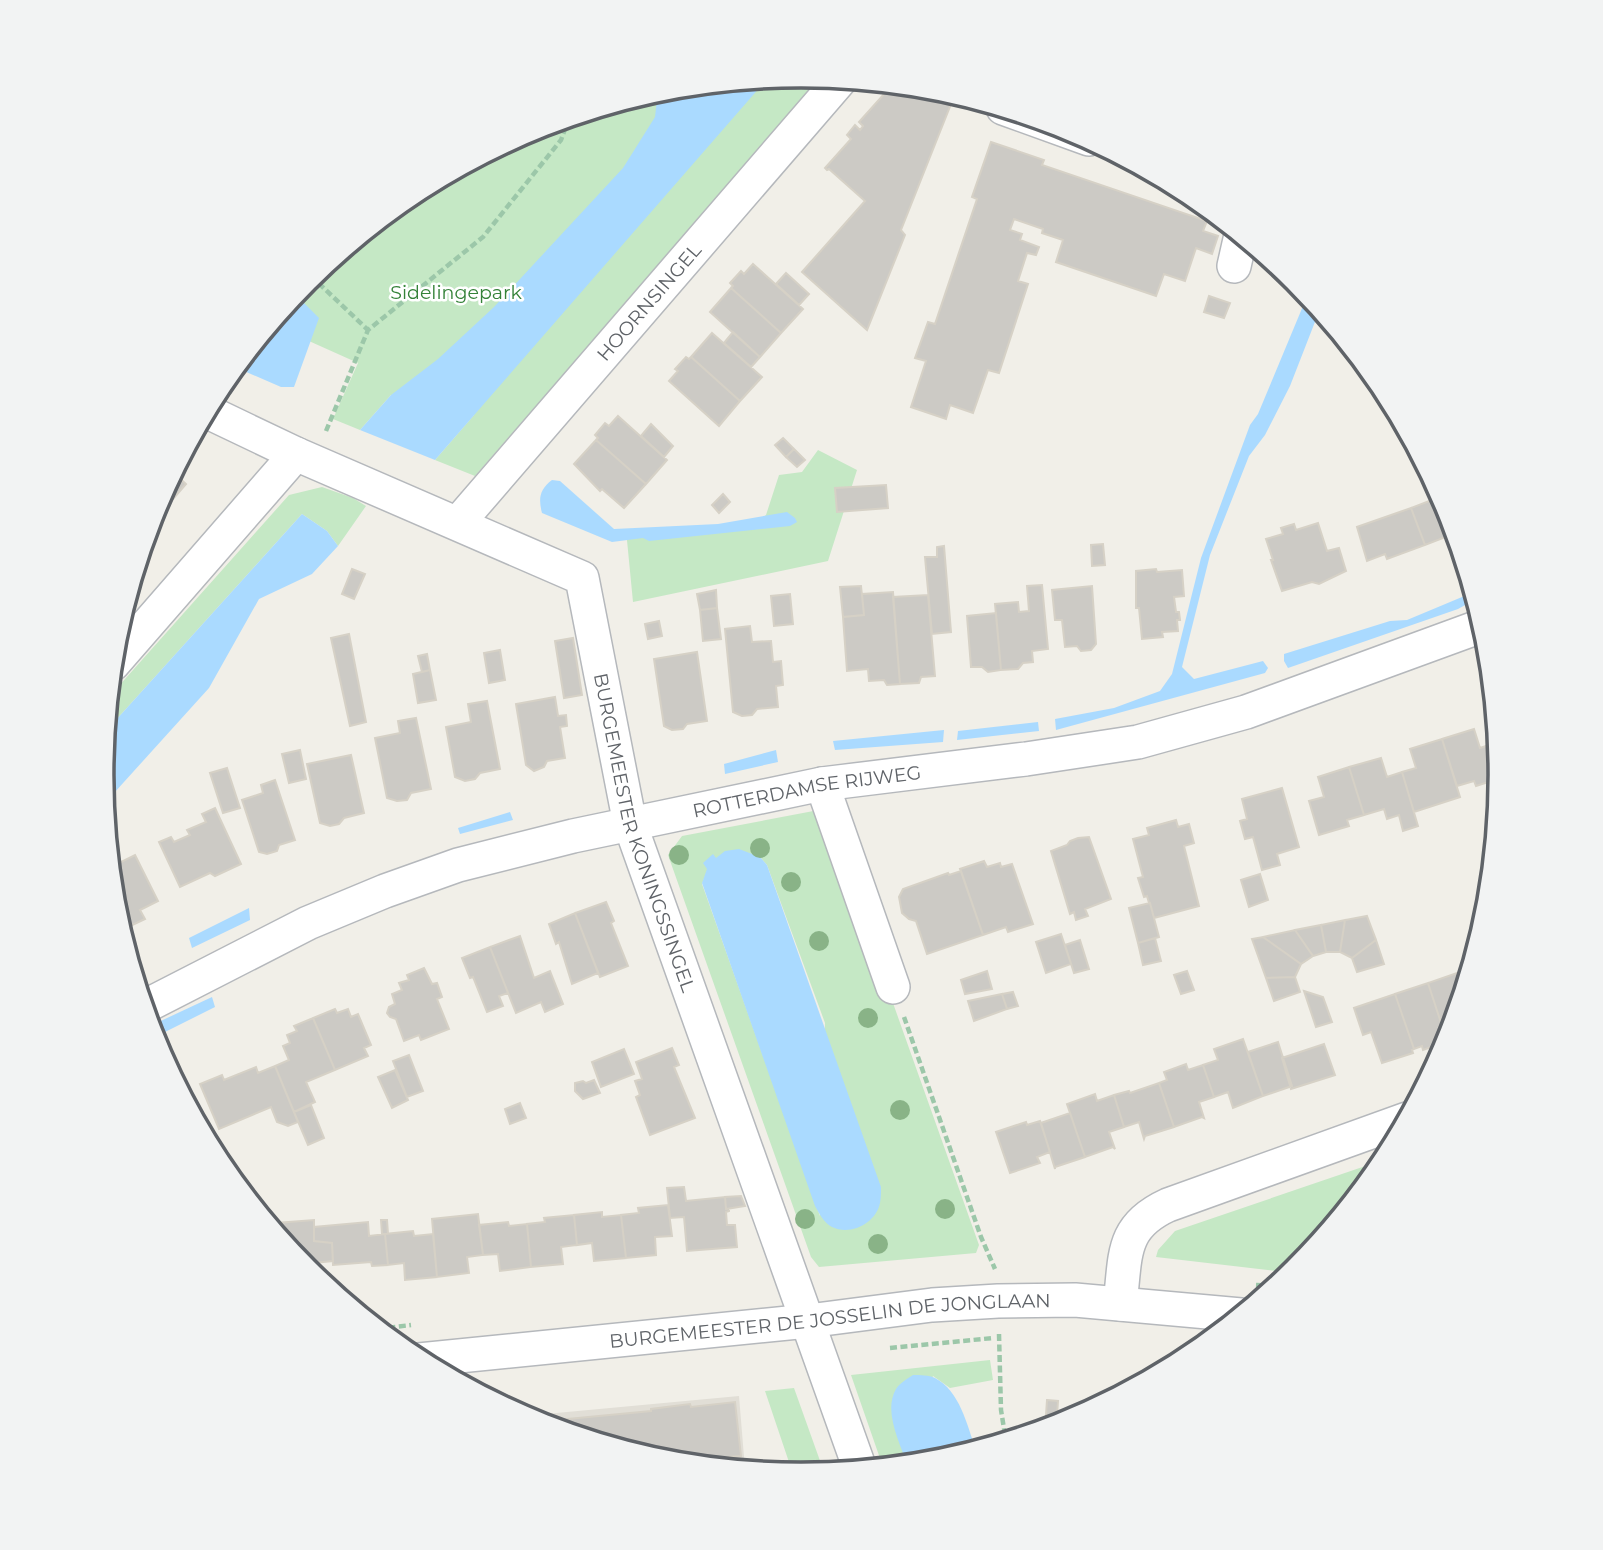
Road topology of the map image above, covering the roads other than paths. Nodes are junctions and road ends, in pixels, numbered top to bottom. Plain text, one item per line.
1 (833, 89) edge
2 (216, 416) edge
3 (305, 458) junction
4 (458, 523) junction
5 (1473, 629) edge
6 (125, 651) edge
7 (822, 784) junction
8 (630, 824) junction
9 (893, 987) road end
10 (153, 1003) edge
11 (1394, 1124) edge
12 (1120, 1304) junction
13 (1228, 1314) edge
14 (808, 1321) junction
15 (438, 1358) edge
16 (857, 1460) edge

1 - 4 street, HOORNSINGEL
2 - 3 street, BURGEMEESTER KONINGSSINGEL
3 - 4 street, BURGEMEESTER KONINGSSINGEL
3 - 6 street
4 - 8 street, BURGEMEESTER KONINGSSINGEL
5 - 7 street, ROTTERDAMSE RIJWEG
7 - 8 street, ROTTERDAMSE RIJWEG
7 - 9 street
8 - 10 street, ROTTERDAMSE RIJWEG
8 - 14 street, BURGEMEESTER KONINGSSINGEL
11 - 12 street
12 - 13 street, BURGEMEESTER DE JOSSELIN DE JONGLAAN
12 - 14 street, BURGEMEESTER DE JOSSELIN DE JONGLAAN
14 - 15 street, BURGEMEESTER DE JOSSELIN DE JONGLAAN
14 - 16 street, BURGEMEESTER KONINGSSINGEL

